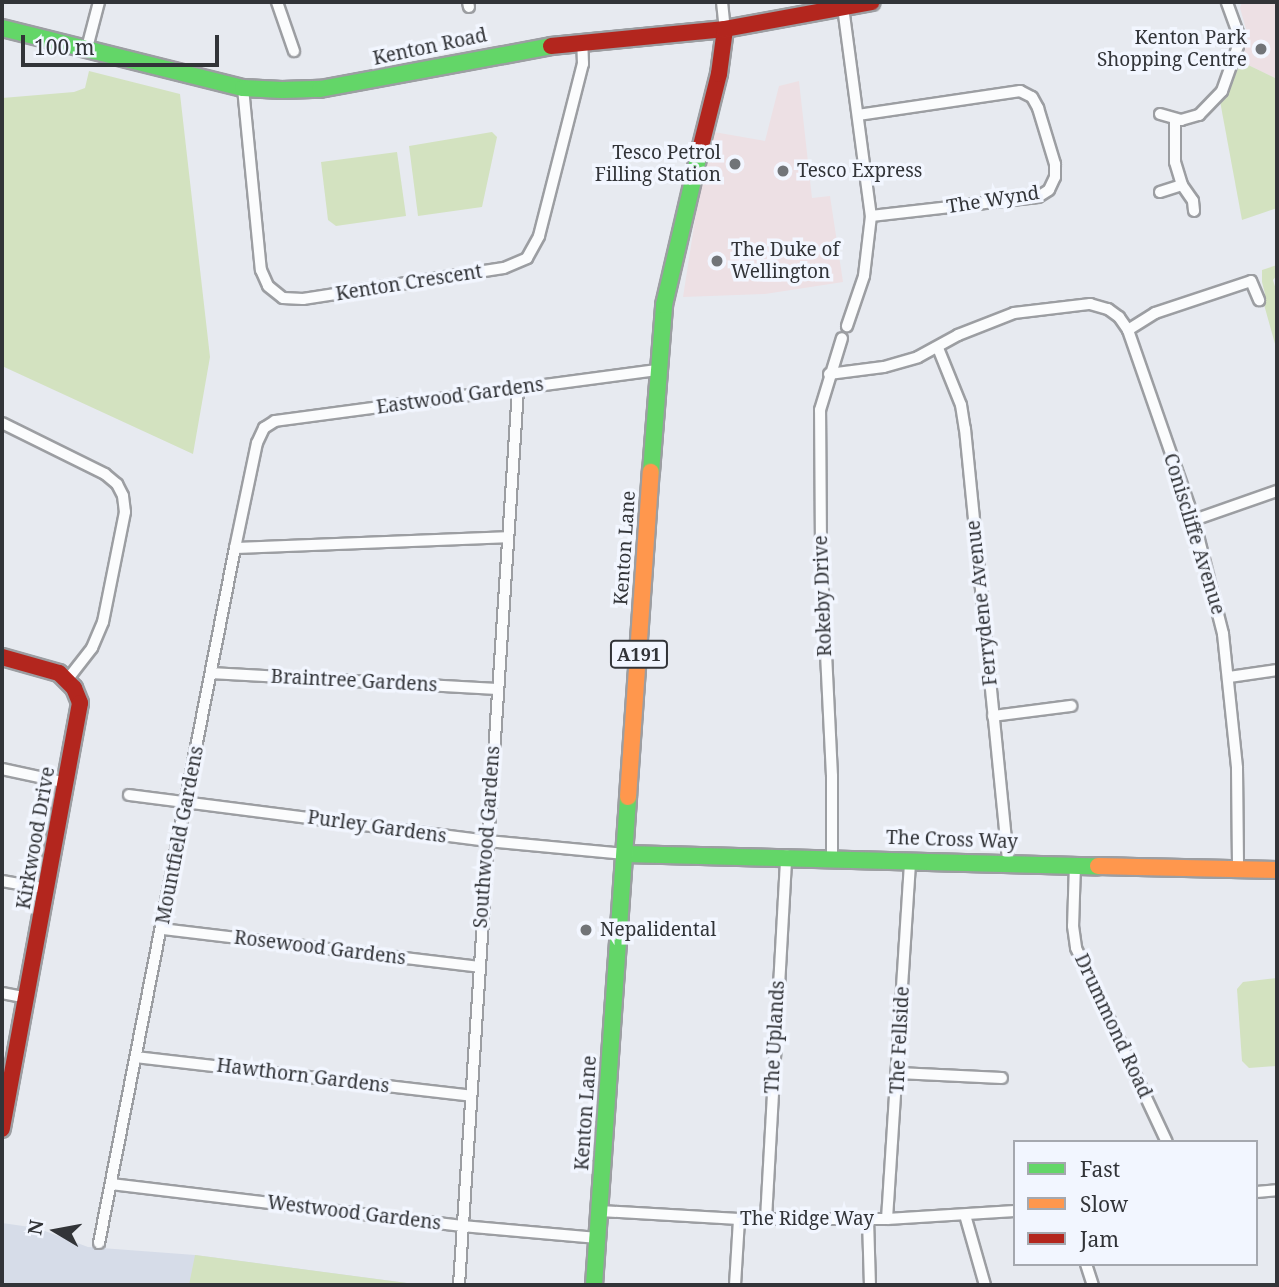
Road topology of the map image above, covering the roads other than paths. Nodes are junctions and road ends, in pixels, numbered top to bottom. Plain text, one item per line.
1 (99, 2) edge
2 (277, 2) edge
3 (722, 2) edge
4 (872, 2) edge
5 (1227, 2) edge
6 (843, 8) junction
7 (2, 28) edge
8 (725, 29) junction
9 (582, 41) junction
10 (87, 48) junction
11 (294, 51) dead end
12 (243, 88) junction
13 (1160, 114) dead end
14 (858, 115) junction
15 (1175, 119) junction
16 (1182, 186) junction
17 (1160, 192) dead end
18 (1194, 211) dead end
19 (871, 216) junction
20 (1259, 300) dead end
21 (847, 326) dead end
22 (1128, 330) junction
23 (842, 338) dead end
24 (937, 348) junction
25 (658, 370) junction
26 (829, 374) junction
27 (518, 389) junction
28 (2, 423) edge
29 (264, 428) joint
30 (1277, 492) edge
31 (1194, 520) junction
32 (507, 537) junction
33 (235, 548) junction
34 (2, 657) edge
35 (1277, 670) edge
36 (211, 673) junction
37 (63, 677) junction
38 (1229, 677) junction
39 (497, 689) junction
40 (1071, 706) dead end
41 (993, 716) junction
42 (2, 769) edge
43 (67, 783) junction
44 (129, 795) dead end
45 (186, 801) junction
46 (487, 841) junction
47 (625, 854) junction
48 (786, 856) junction
49 (832, 858) junction
50 (910, 860) junction
51 (1008, 863) junction
52 (1074, 864) junction
53 (1238, 869) junction
54 (1277, 870) edge
55 (2, 881) edge
56 (48, 889) junction
57 (162, 929) junction
58 (479, 967) junction
59 (2, 993) edge
60 (27, 998) junction
61 (136, 1057) junction
62 (898, 1073) junction
63 (1002, 1077) dead end
64 (471, 1096) junction
65 (2, 1129) edge
66 (1166, 1140) edge
67 (111, 1184) junction
68 (1277, 1191) edge
69 (1258, 1192) edge
70 (1013, 1211) edge
71 (600, 1212) junction
72 (965, 1215) junction
73 (739, 1219) junction
74 (766, 1219) junction
75 (868, 1219) junction
76 (887, 1219) junction
77 (462, 1226) junction
78 (597, 1238) junction
79 (99, 1243) dead end
80 (1087, 1266) edge
81 (459, 1285) edge
82 (594, 1285) edge
83 (735, 1285) edge
84 (870, 1285) edge
85 (985, 1285) edge
86 (1093, 1285) edge

1 - 10 street
2 - 11 street
3 - 8 street
4 - 6 street, Kenton Road
5 - 15 street
6 - 8 street, Kenton Road
6 - 14 street
7 - 10 street, Kenton Road
8 - 9 street, Kenton Road
8 - 25 street, Kenton Lane / A191
9 - 12 street, Kenton Road
9 - 12 street, Kenton Crescent
10 - 12 street, Kenton Road
13 - 15 street
14 - 19 street
14 - 19 street, The Wynd
15 - 16 street
16 - 17 street
16 - 18 street
19 - 21 street
20 - 22 street
22 - 24 street
22 - 31 street, Coniscliffe Avenue
23 - 26 street, Rokeby Drive
24 - 26 street
24 - 41 street, Ferrydene Avenue
25 - 27 street, Eastwood Gardens
25 - 47 street, Kenton Lane / A191
26 - 49 street, Rokeby Drive
27 - 29 street, Eastwood Gardens
27 - 32 street, Southwood Gardens
28 - 37 street
29 - 33 street, Mountfield Gardens
30 - 31 street
31 - 38 street, Coniscliffe Avenue
32 - 33 street
32 - 39 street, Southwood Gardens
33 - 36 street, Mountfield Gardens
34 - 37 street
35 - 38 street
36 - 39 street, Braintree Gardens
36 - 45 street, Mountfield Gardens
37 - 43 street, Kirkwood Drive
38 - 53 street, Coniscliffe Avenue
39 - 46 street, Southwood Gardens
40 - 41 street
41 - 51 street, Ferrydene Avenue
42 - 43 street
43 - 56 street, Kirkwood Drive
44 - 45 street, Purley Gardens
45 - 46 street, Purley Gardens
45 - 57 street, Mountfield Gardens
46 - 47 street, Purley Gardens
46 - 58 street, Southwood Gardens
47 - 48 street, The Cross Way
47 - 71 street, Kenton Lane / A191
48 - 49 street, The Cross Way
48 - 74 street, The Uplands
49 - 50 street, The Cross Way
50 - 51 street, The Cross Way
50 - 62 street, The Fellside
51 - 52 street, The Cross Way
52 - 53 street, The Cross Way
52 - 66 street, Drummond Road
53 - 54 street, The Cross Way
55 - 56 street
56 - 60 street, Kirkwood Drive
57 - 58 street, Rosewood Gardens
57 - 61 street, Mountfield Gardens
58 - 64 street, Southwood Gardens
59 - 60 street
60 - 65 street, Kirkwood Drive
61 - 64 street, Hawthorn Gardens
61 - 67 street, Mountfield Gardens
62 - 63 street
62 - 76 street, The Fellside
64 - 77 street, Southwood Gardens
67 - 77 street, Westwood Gardens
67 - 79 street, Mountfield Gardens
68 - 69 street
70 - 72 street, The Ridge Way
71 - 73 street, The Ridge Way
71 - 78 street, Kenton Lane / A191
72 - 76 street, The Ridge Way
72 - 85 street
73 - 74 street, The Ridge Way
73 - 83 street
74 - 75 street, The Ridge Way
75 - 76 street, The Ridge Way
75 - 84 street
77 - 78 street, Westwood Gardens
77 - 81 street, Southwood Gardens
78 - 82 street, Kenton Lane / A191
80 - 86 street

